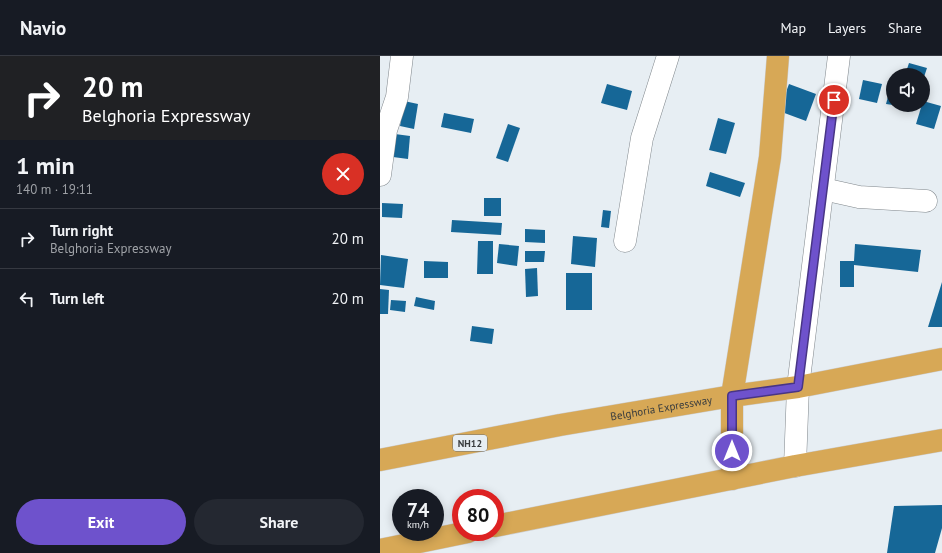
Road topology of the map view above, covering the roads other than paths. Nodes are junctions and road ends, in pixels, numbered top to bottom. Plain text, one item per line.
1 (402, 56) edge
2 (668, 56) edge
3 (778, 56) edge
4 (839, 56) edge
5 (383, 129) edge
6 (380, 176) edge
7 (823, 189) junction
8 (926, 201) dead end
9 (625, 241) dead end
10 (942, 359) edge
11 (798, 387) junction
12 (732, 396) junction
13 (942, 440) edge
14 (886, 450) junction
15 (942, 451) edge
16 (380, 460) edge
17 (795, 466) junction
18 (732, 479) junction
19 (504, 524) edge
20 (452, 535) edge
21 (380, 550) edge

1 - 5 street
2 - 9 street
3 - 12 highway
4 - 7 street
5 - 6 street
7 - 8 street
7 - 11 street
10 - 11 highway, Belghoria Expressway / NH12
11 - 12 highway, Belghoria Expressway / NH12
11 - 17 street
12 - 16 highway, Belghoria Expressway / NH12
12 - 18 highway
13 - 14 highway
14 - 15 street
14 - 17 highway
17 - 18 highway
18 - 19 highway
20 - 21 highway

